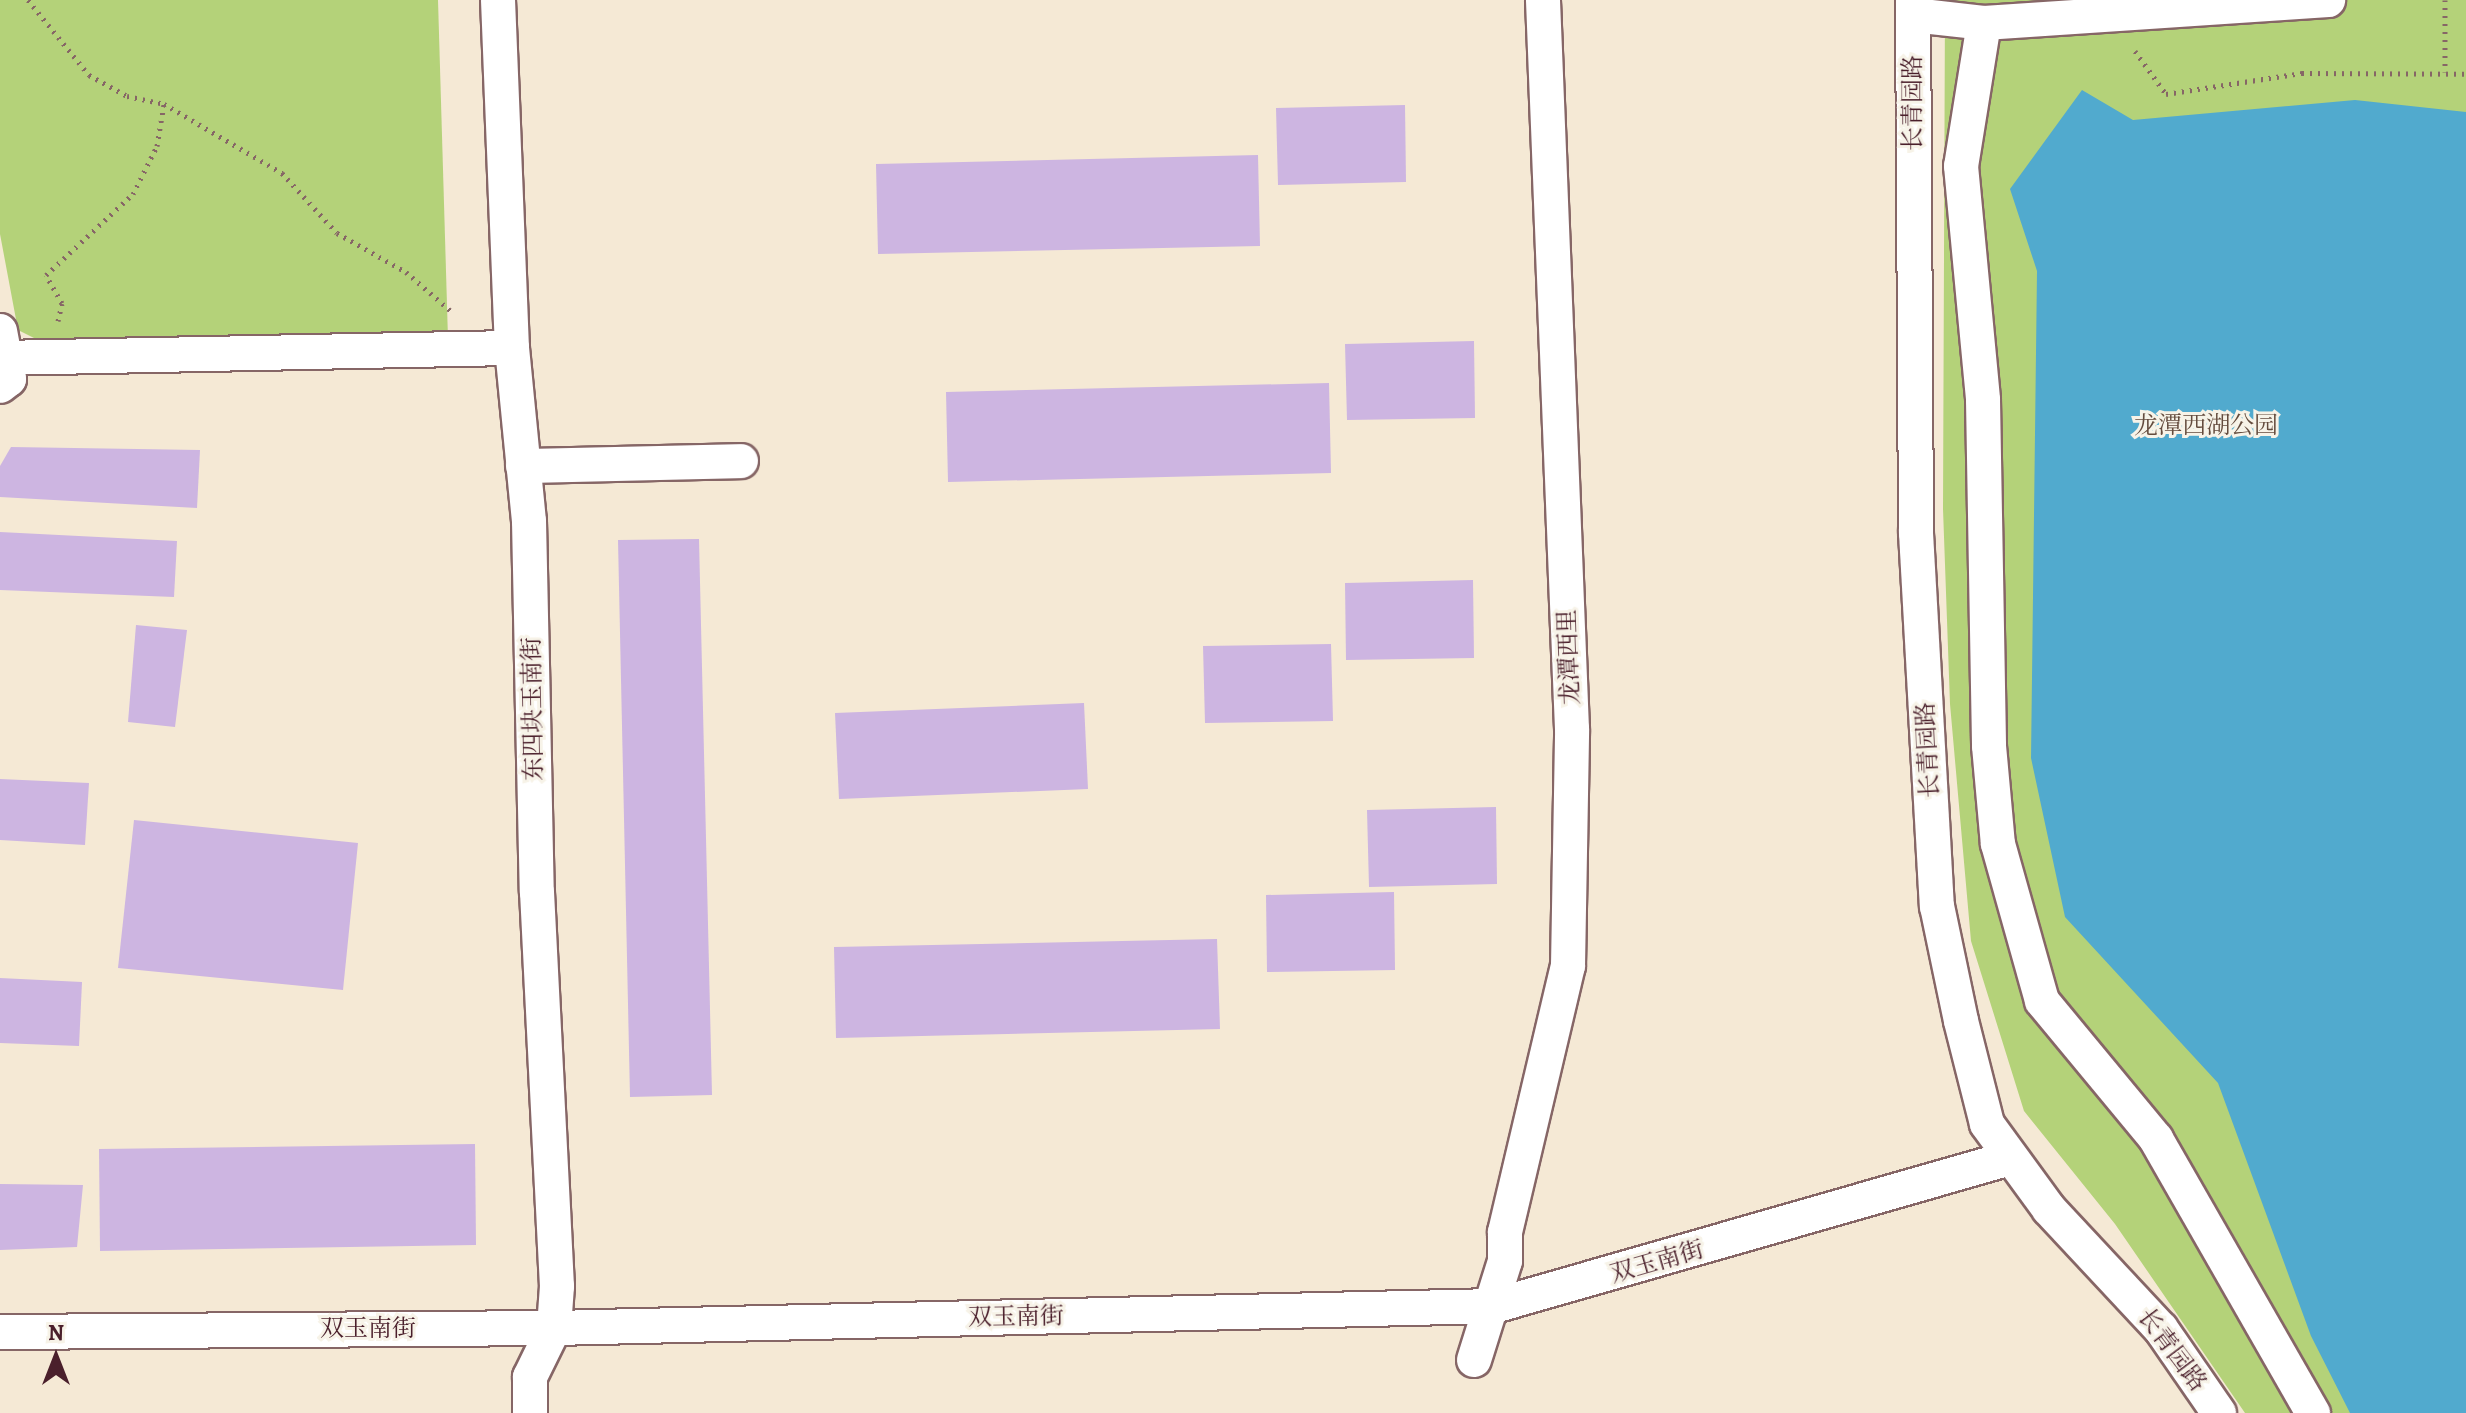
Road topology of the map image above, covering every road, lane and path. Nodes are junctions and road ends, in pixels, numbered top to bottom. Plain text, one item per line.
1 (28, 0) edge
2 (498, 0) edge
3 (1543, 0) edge
4 (2328, 0) edge
5 (2445, 0) edge
6 (1913, 8) edge
7 (2110, 14) junction
8 (1984, 23) junction
9 (2445, 72) junction
10 (2466, 74) edge
11 (164, 104) junction
12 (457, 325) dead end
13 (512, 348) junction
14 (47, 356) junction
15 (1, 358) edge
16 (741, 461) dead end
17 (523, 466) junction
18 (2010, 1158) junction
19 (1494, 1306) junction
20 (554, 1328) junction
21 (0, 1332) edge
22 (1474, 1360) dead end
23 (530, 1413) edge
24 (2219, 1413) edge
25 (2313, 1413) edge

1 - 11 path
2 - 13 street, 东四块玉南街
3 - 19 street, 龙潭西里
4 - 7 street
5 - 9 path
6 - 8 street
6 - 18 street, 长青园路
7 - 8 street
7 - 9 path
8 - 25 street
9 - 10 path
11 - 12 path
11 - 14 path
13 - 14 street
13 - 17 street, 东四块玉南街
14 - 15 street
16 - 17 street
17 - 20 street, 东四块玉南街
18 - 19 street, 双玉南街
18 - 24 street, 长青园路
19 - 20 street, 双玉南街
19 - 22 street, 龙潭西里
20 - 21 street, 双玉南街
20 - 23 street, 东四块玉南街

